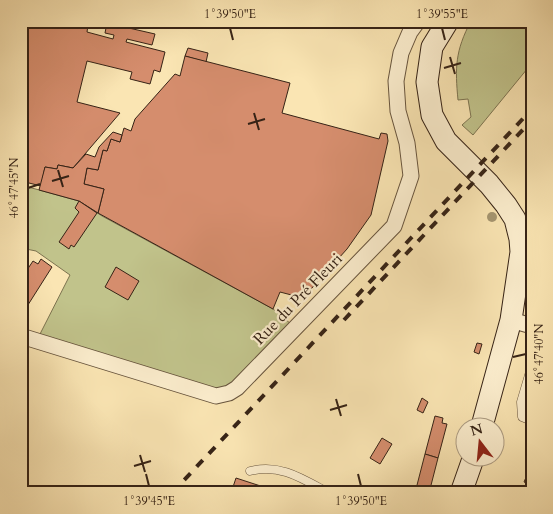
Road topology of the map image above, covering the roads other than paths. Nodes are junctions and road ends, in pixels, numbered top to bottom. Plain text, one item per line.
1 (418, 21) edge
2 (448, 21) edge
3 (511, 320) junction
4 (532, 326) edge
5 (21, 336) edge
6 (532, 366) edge
7 (485, 416) edge
8 (532, 421) edge
9 (471, 466) edge
10 (472, 466) edge
11 (250, 471) dead end
12 (329, 493) edge
13 (461, 493) edge
14 (467, 493) edge

1 - 5 street, Rue du Pré Fleuri
2 - 3 main road
3 - 4 street
3 - 7 main road
6 - 8 lane
9 - 13 main road
10 - 14 main road
11 - 12 lane

